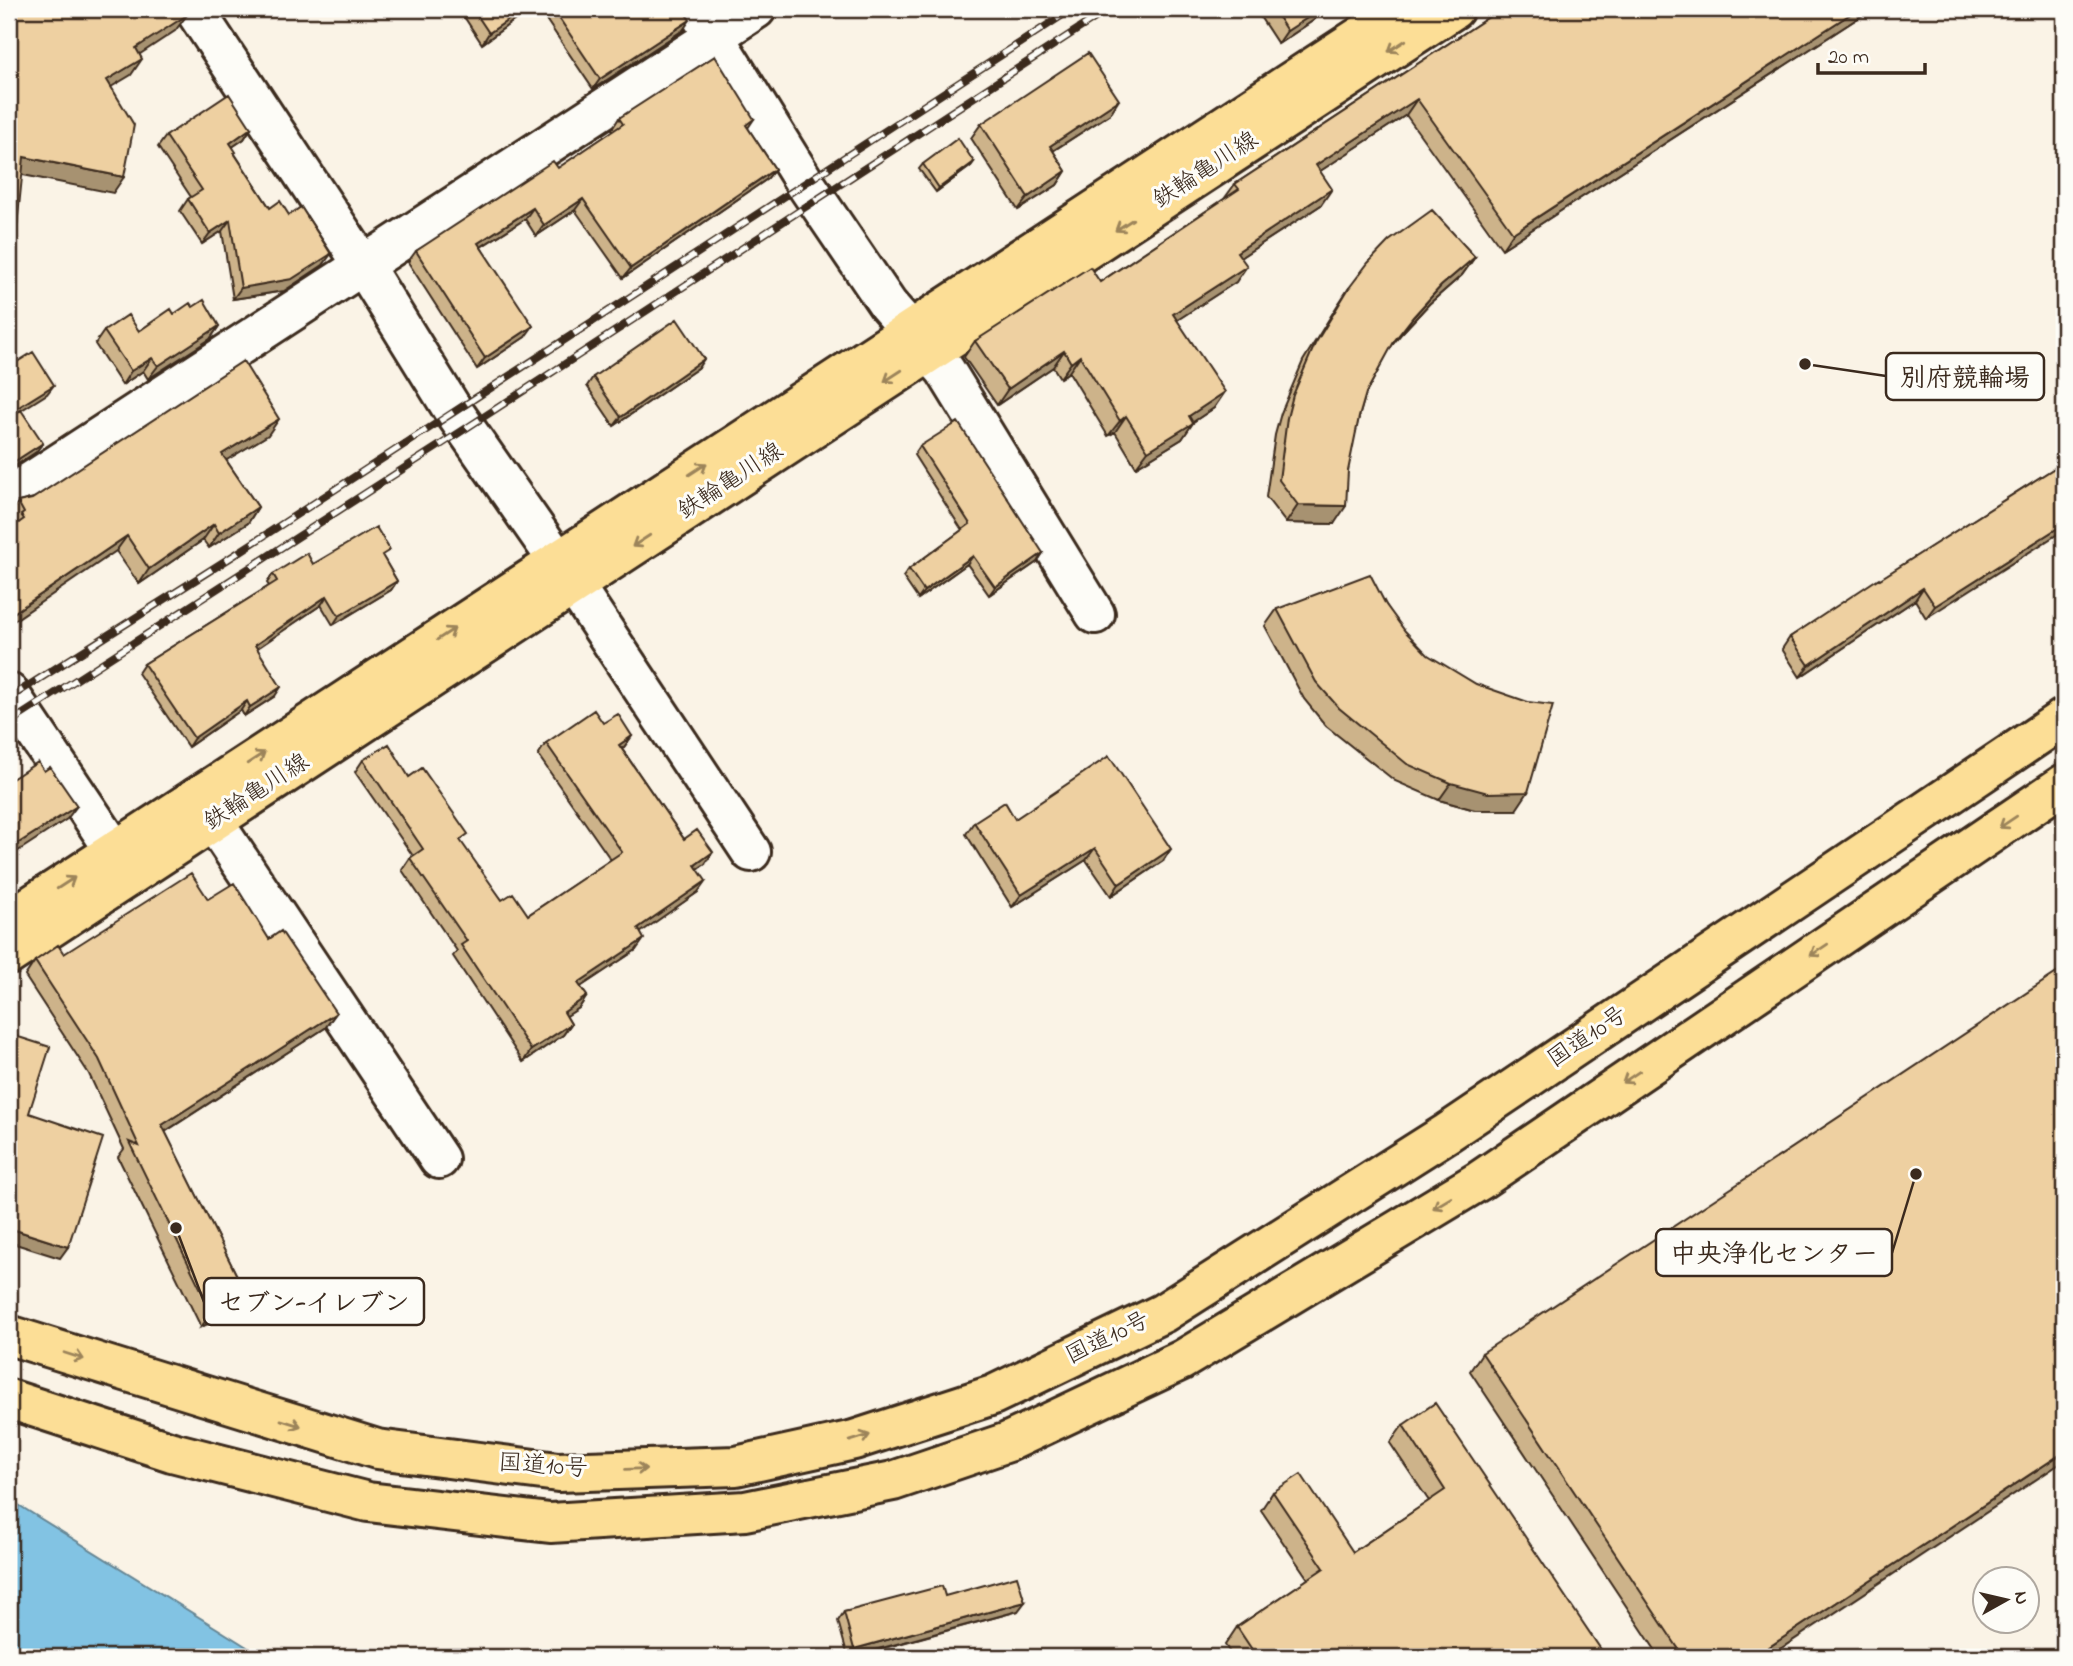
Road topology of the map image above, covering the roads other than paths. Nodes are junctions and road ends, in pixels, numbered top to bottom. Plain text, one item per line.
1 (194, 9) edge
2 (756, 9) edge
3 (1402, 9) edge
4 (1454, 9) edge
5 (706, 22) edge
6 (363, 265) junction
7 (920, 342) junction
8 (9, 496) edge
9 (566, 573) junction
10 (1095, 614) dead end
11 (9, 693) edge
12 (2064, 718) edge
13 (2064, 784) edge
14 (205, 809) junction
15 (751, 852) dead end
16 (122, 864) junction
17 (9, 920) edge
18 (9, 956) edge
19 (439, 1159) dead end
20 (9, 1335) edge
21 (9, 1399) edge

1 - 6 street
2 - 5 street
3 - 7 main road, 鉄輪亀川線
4 -> 7 main road, 鉄輪亀川線
5 - 6 street
5 - 7 street
6 - 8 street
6 - 9 street
7 - 9 main road, 鉄輪亀川線
7 - 10 street
9 - 14 main road, 鉄輪亀川線
9 - 15 street
11 - 16 street
20 -> 12 main road, 国道10号
13 -> 21 main road, 国道10号
14 - 16 main road, 鉄輪亀川線
14 - 19 street
17 -> 16 main road, 鉄輪亀川線
16 - 18 main road, 鉄輪亀川線

